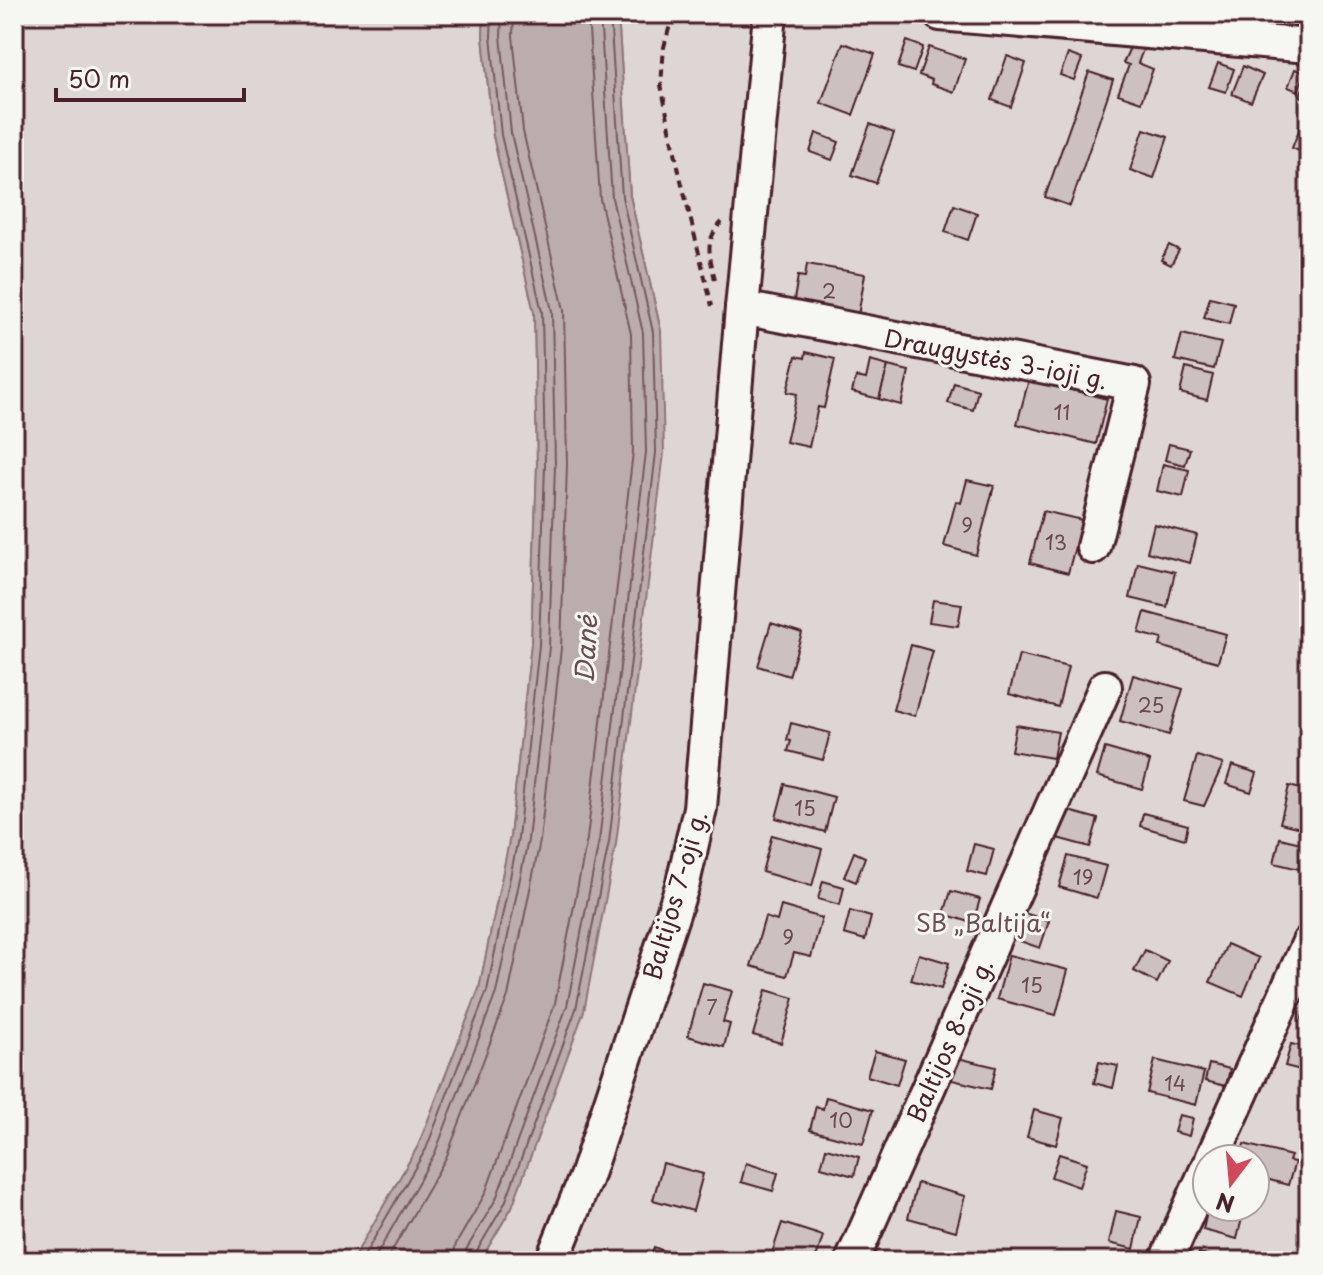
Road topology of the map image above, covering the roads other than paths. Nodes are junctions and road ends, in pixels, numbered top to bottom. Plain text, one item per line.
1 (770, 14) edge
2 (940, 14) edge
3 (1309, 46) edge
4 (728, 311) junction
5 (1093, 547) dead end
6 (1105, 687) dead end
7 (1309, 942) edge
8 (1219, 1143) edge
9 (1191, 1205) edge
10 (552, 1261) edge
11 (852, 1261) edge
12 (1166, 1261) edge

1 - 4 street, Baltijos 7-oji g.
2 - 3 street
4 - 5 street, Draugystės 3-ioji g.
4 - 10 street, Baltijos 7-oji g.
6 - 11 street, Baltijos 8-oji g.
7 - 8 street
9 - 12 street

